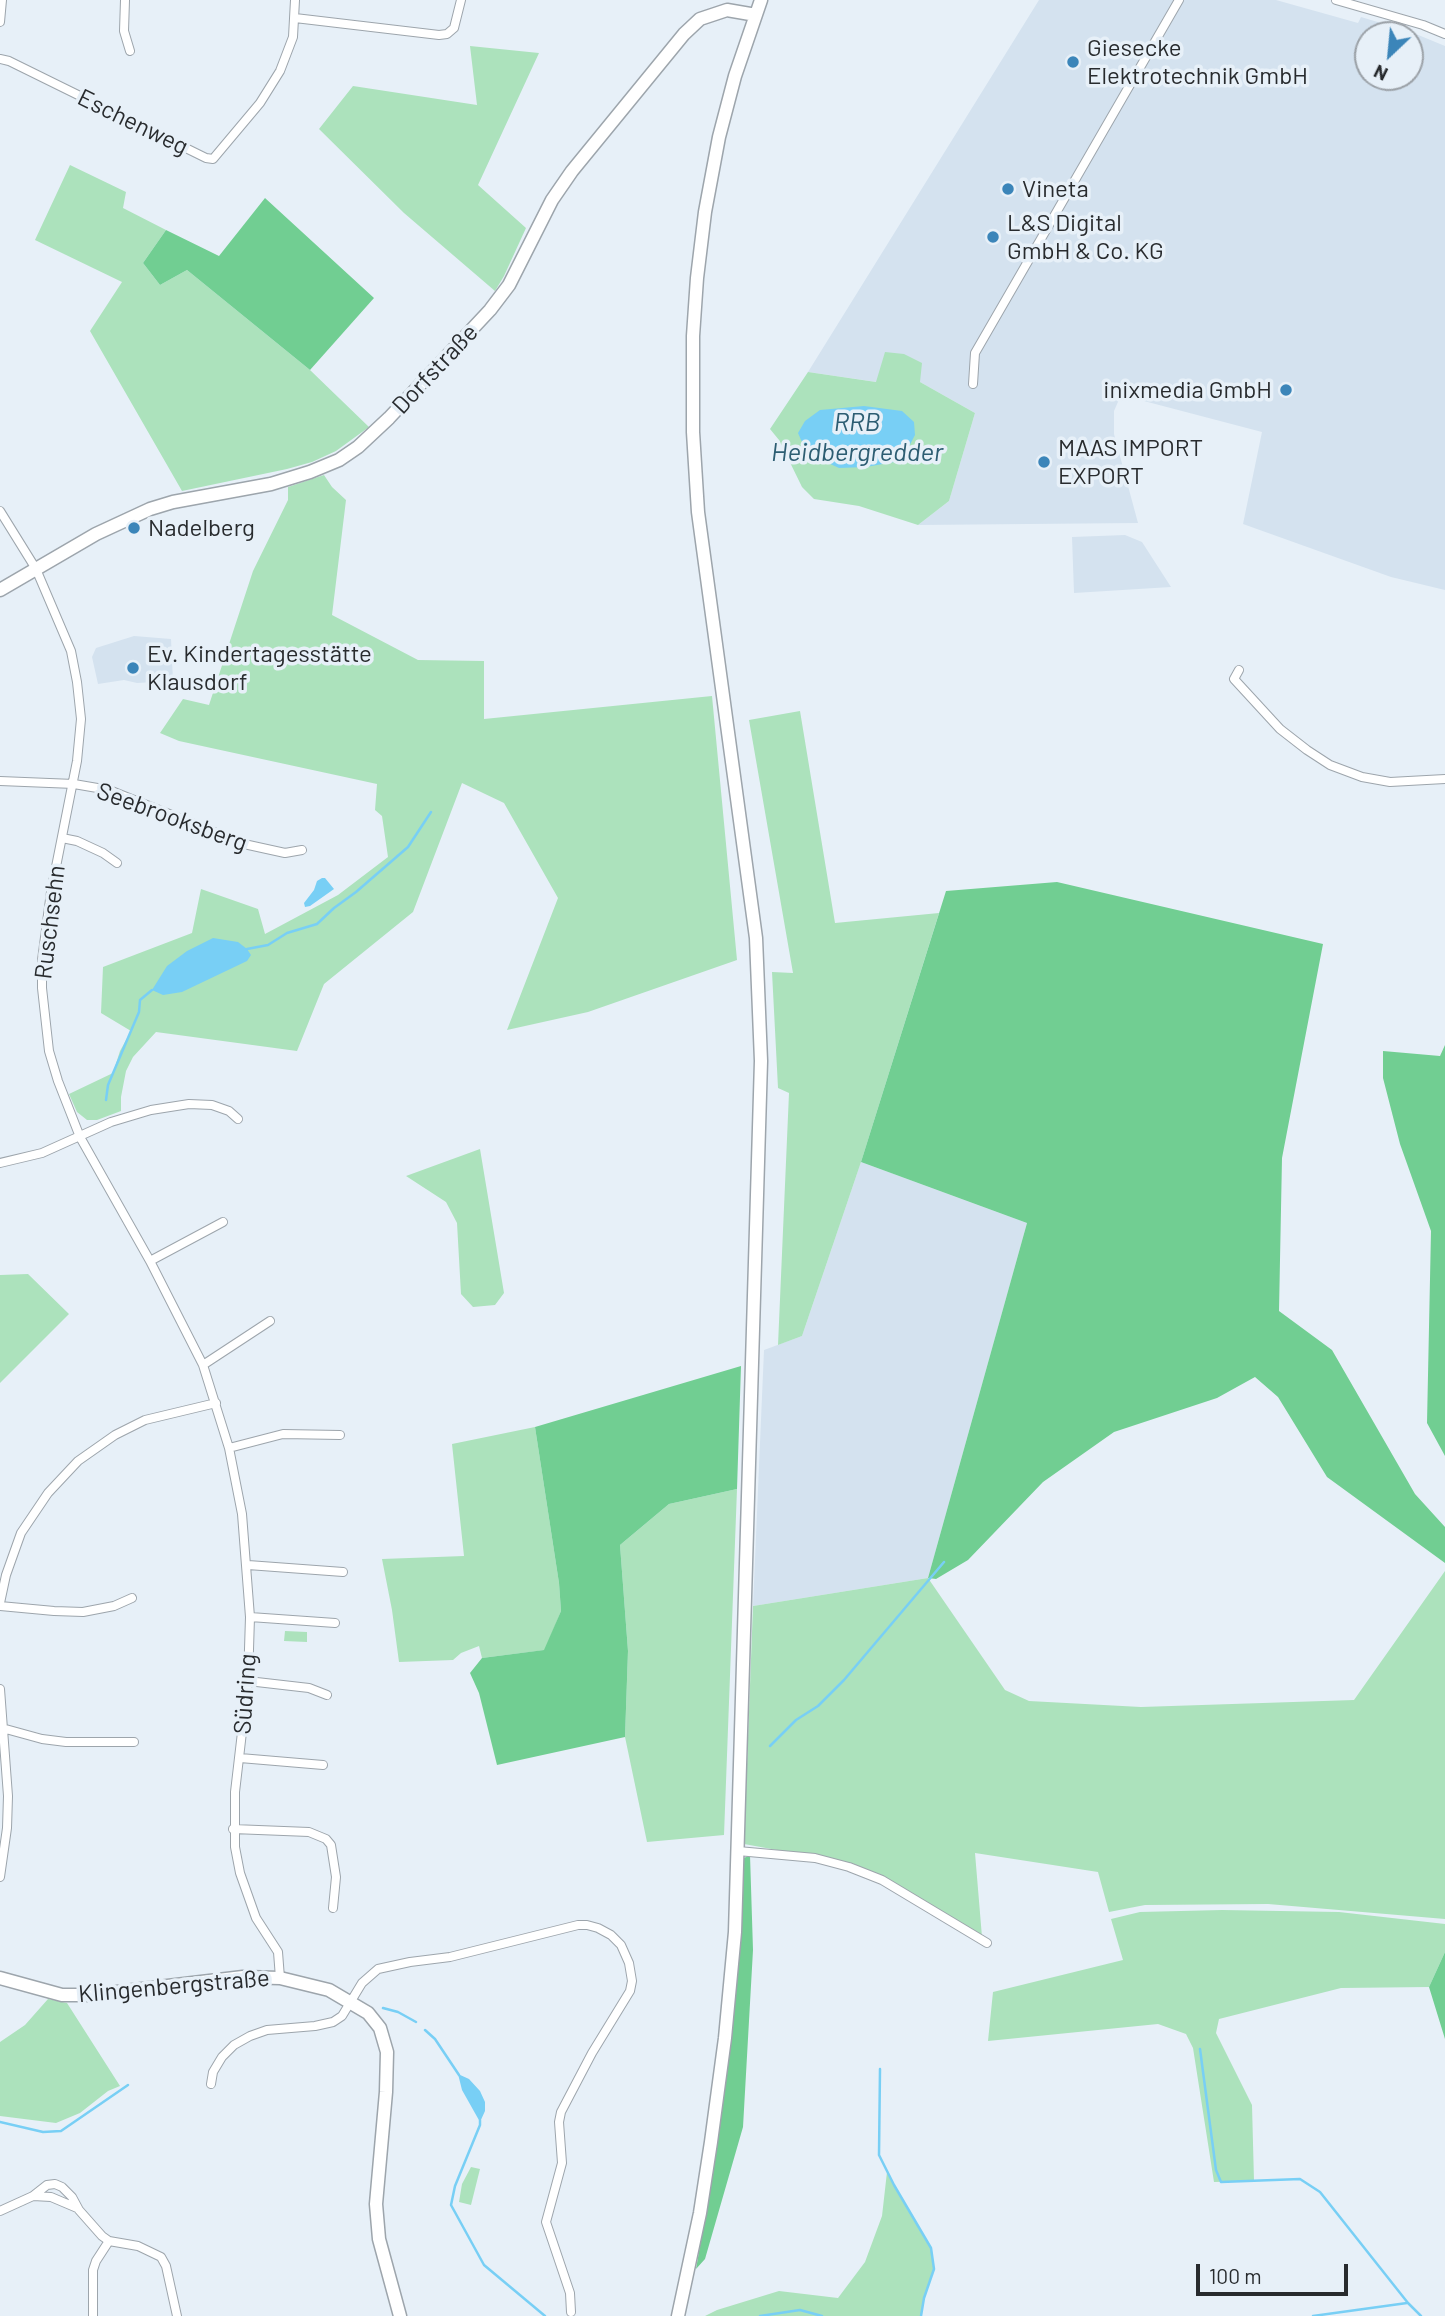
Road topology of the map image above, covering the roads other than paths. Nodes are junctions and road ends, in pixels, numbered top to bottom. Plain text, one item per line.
1 (2, 0) edge
2 (125, 0) edge
3 (295, 0) edge
4 (461, 0) edge
5 (761, 0) edge
6 (1179, 0) edge
7 (1340, 1) edge
8 (756, 15) junction
9 (295, 18) junction
10 (0, 22) edge
11 (1445, 34) edge
12 (130, 51) dead end
13 (0, 59) edge
14 (973, 384) dead end
15 (0, 511) edge
16 (36, 569) junction
17 (0, 590) edge
18 (1239, 670) dead end
19 (1445, 779) edge
20 (0, 782) edge
21 (74, 784) junction
22 (62, 838) junction
23 (302, 849) dead end
24 (117, 863) dead end
25 (239, 1119) dead end
26 (80, 1137) junction
27 (0, 1163) edge
28 (223, 1222) dead end
29 (150, 1261) junction
30 (173, 1305) joint
31 (270, 1321) dead end
32 (203, 1365) junction
33 (216, 1403) junction
34 (340, 1435) dead end
35 (229, 1448) junction
36 (247, 1565) junction
37 (343, 1572) dead end
38 (132, 1598) dead end
39 (0, 1604) edge
40 (250, 1617) junction
41 (335, 1623) dead end
42 (248, 1681) junction
43 (0, 1689) edge
44 (327, 1695) dead end
45 (2, 1728) edge
46 (134, 1742) dead end
47 (240, 1758) junction
48 (323, 1765) dead end
49 (233, 1829) junction
50 (738, 1851) junction
51 (0, 1877) edge
52 (333, 1908) dead end
53 (987, 1944) dead end
54 (0, 1978) edge
55 (280, 1978) junction
56 (350, 2001) junction
57 (211, 2084) dead end
58 (33, 2196) junction
59 (79, 2210) junction
60 (0, 2211) edge
61 (109, 2241) junction
62 (570, 2312) dead end
63 (93, 2316) edge
64 (177, 2316) edge
65 (400, 2316) edge
66 (678, 2316) edge

1 - 10 street
2 - 12 street
3 - 9 street, Eschenweg
4 - 9 street
5 - 8 main road
6 - 14 street
7 - 11 street
8 - 16 main road, Dorfstraße
8 - 50 main road
9 - 13 street, Eschenweg
15 - 16 street
16 - 17 main road, Dorfstraße
16 - 21 street, Ruschsehn
18 - 19 street
20 - 21 street, Seebrooksberg
21 - 22 street, Ruschsehn
21 - 23 street, Seebrooksberg
22 - 24 street
22 - 26 street, Ruschsehn
25 - 26 street
26 - 27 street
26 - 29 street, Ruschsehn
28 - 29 street
29 - 30 street, Ruschsehn
30 - 32 street, Südring
31 - 32 street
32 - 33 street, Südring
33 - 35 street, Südring
33 - 39 street
34 - 35 street
35 - 36 street, Südring
36 - 37 street
36 - 40 street, Südring
38 - 39 street
40 - 41 street
40 - 42 street, Südring
42 - 44 street
42 - 47 street, Südring
43 - 45 street
45 - 46 street
45 - 51 street
47 - 48 street
47 - 49 street, Südring
49 - 52 street
49 - 55 street, Südring
50 - 53 street
50 - 66 main road
54 - 55 main road, Klingenbergstraße
55 - 56 main road, Klingenbergstraße
56 - 57 street
56 - 62 street
56 - 65 main road, Klingenbergstraße
58 - 59 street
58 - 59 street
58 - 60 street
59 - 61 street
61 - 63 street
61 - 64 street

